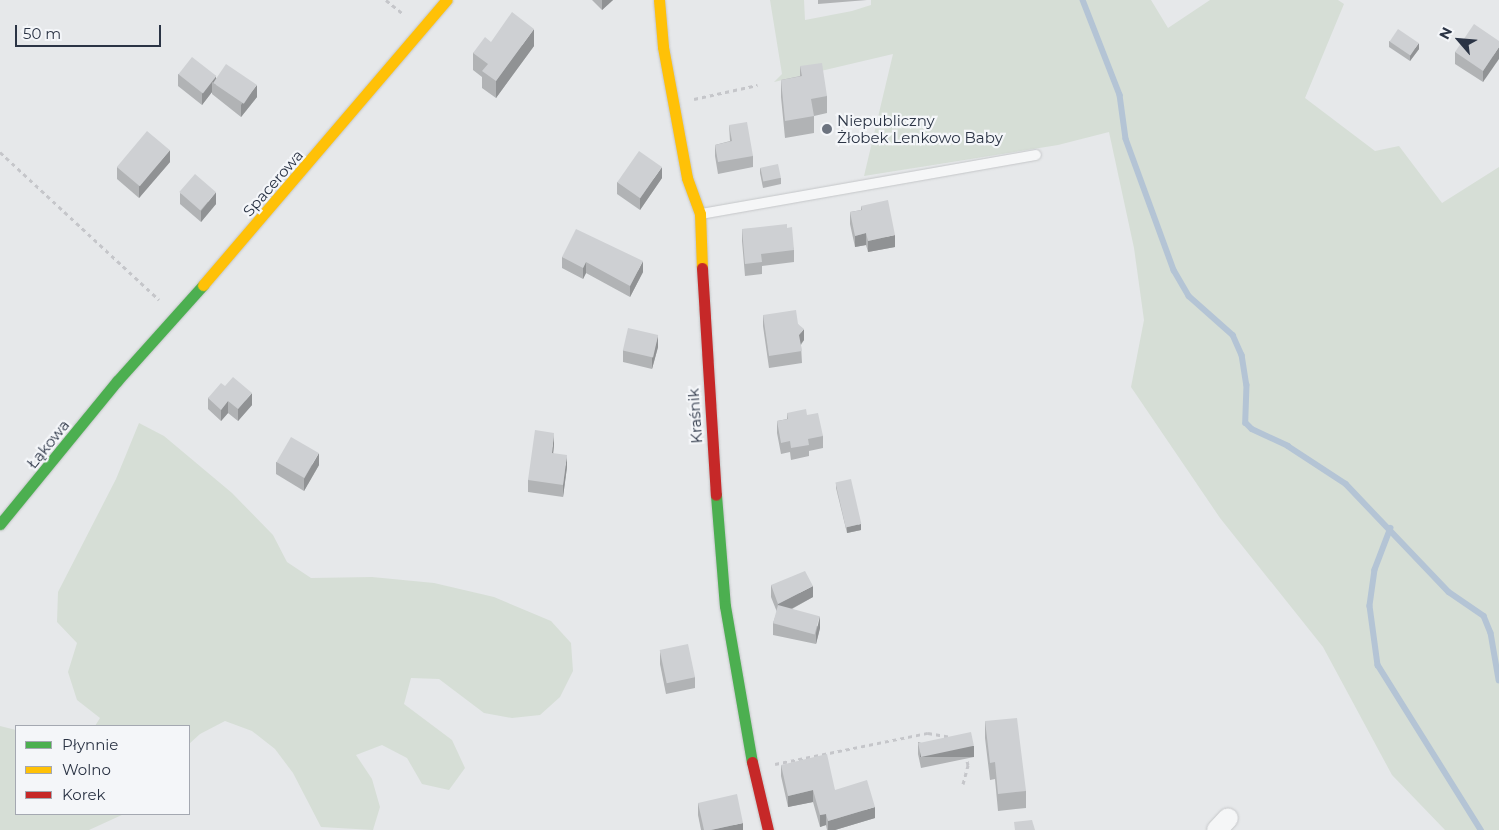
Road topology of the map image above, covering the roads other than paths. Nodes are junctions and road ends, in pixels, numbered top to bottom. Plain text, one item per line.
1 (446, 0) edge
2 (659, 0) edge
3 (1036, 155) dead end
4 (700, 214) junction
5 (117, 381) joint
6 (0, 524) edge
7 (768, 830) edge

1 - 5 street, Spacerowa
2 - 4 street, Kraśnik
3 - 4 lane
4 - 7 street, Kraśnik
5 - 6 street, Łąkowa

